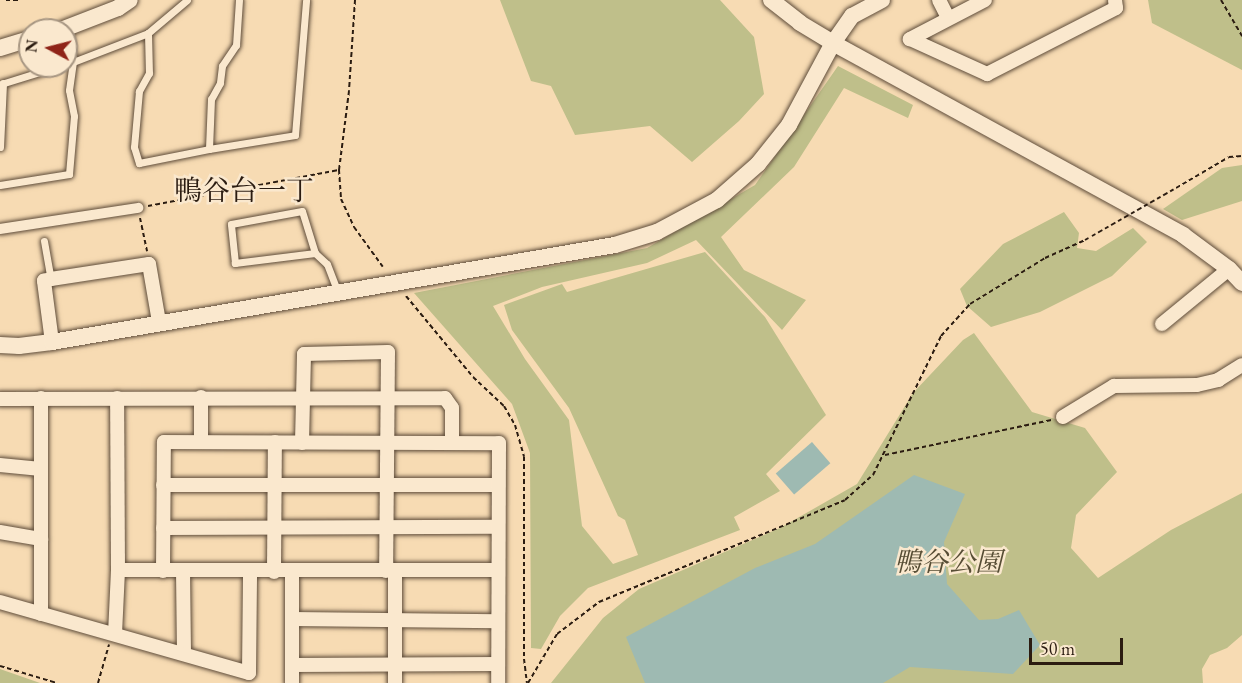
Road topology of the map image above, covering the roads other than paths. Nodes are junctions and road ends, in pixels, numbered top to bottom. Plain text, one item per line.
1 (130, 0) edge
2 (187, 0) edge
3 (239, 0) edge
4 (306, 0) edge
5 (771, 0) edge
6 (882, 0) edge
7 (939, 0) edge
8 (985, 0) edge
9 (1115, 0) edge
10 (948, 18) junction
11 (78, 23) edge
12 (148, 33) junction
13 (18, 43) edge
14 (833, 43) junction
15 (0, 48) edge
16 (78, 60) edge
17 (19, 78) edge
18 (69, 78) edge
19 (2, 83) edge
20 (0, 147) edge
21 (209, 149) junction
22 (0, 185) edge
23 (138, 208) road end
24 (0, 229) edge
25 (44, 241) dead end
26 (315, 253) junction
27 (1229, 269) junction
28 (51, 279) junction
29 (1242, 283) edge
30 (338, 293) junction
31 (159, 322) junction
32 (1162, 324) dead end
33 (52, 342) junction
34 (0, 345) edge
35 (1242, 364) edge
36 (201, 397) junction
37 (303, 397) junction
38 (41, 398) junction
39 (117, 398) junction
40 (388, 398) junction
41 (0, 399) edge
42 (1063, 417) road end
43 (201, 442) junction
44 (275, 442) junction
45 (302, 443) junction
46 (388, 443) junction
47 (452, 443) junction
48 (0, 465) edge
49 (41, 469) junction
50 (163, 484) junction
51 (274, 485) junction
52 (388, 485) junction
53 (498, 486) junction
54 (387, 526) junction
55 (274, 527) junction
56 (498, 527) junction
57 (163, 528) junction
58 (0, 532) edge
59 (41, 539) junction
60 (118, 570) junction
61 (497, 570) junction
62 (163, 571) junction
63 (183, 571) junction
64 (292, 571) junction
65 (391, 571) junction
66 (250, 572) junction
67 (274, 572) junction
68 (0, 602) edge
69 (41, 614) junction
70 (292, 619) junction
71 (395, 620) junction
72 (498, 621) junction
73 (114, 634) junction
74 (184, 654) junction
75 (498, 664) junction
76 (292, 665) junction
77 (395, 665) junction
78 (292, 683) edge
79 (395, 683) edge
80 (498, 683) edge

1 - 11 street
2 - 12 lane
3 - 21 lane
4 - 21 lane
5 - 14 street
6 - 14 street
7 - 10 street
8 - 10 street
9 - 10 street
12 - 16 lane
12 - 21 lane
13 - 15 street
14 - 27 street
14 - 30 street
17 - 19 lane
18 - 22 lane
19 - 20 lane
23 - 24 street
25 - 28 lane
26 - 26 lane
26 - 30 lane
27 - 29 street
27 - 32 street
28 - 31 street
28 - 33 street
30 - 31 street
31 - 33 street
33 - 34 street
35 - 42 street
36 - 37 street
36 - 39 street
36 - 43 street
37 - 40 street
37 - 40 street
37 - 45 street
38 - 39 street
38 - 41 street
38 - 49 street
39 - 60 street
40 - 46 street
40 - 47 street
43 - 44 street
43 - 50 street
44 - 45 street
44 - 51 street
45 - 46 street
46 - 47 street
46 - 52 street
47 - 53 street
48 - 49 street
49 - 59 street
50 - 51 street
50 - 57 street
51 - 52 street
51 - 55 street
52 - 53 street
52 - 54 street
53 - 56 street
54 - 55 street
54 - 56 street
54 - 65 street
55 - 57 street
55 - 67 street
56 - 61 street
57 - 62 street
58 - 59 street
59 - 69 street
60 - 62 street
60 - 73 street
61 - 65 street
61 - 72 street
62 - 63 street
63 - 66 street
63 - 74 street
64 - 65 street
64 - 67 street
64 - 70 street
65 - 71 street
66 - 67 street
66 - 74 street
68 - 69 street
69 - 73 street
70 - 71 street
70 - 76 street
71 - 72 street
71 - 77 street
72 - 75 street
73 - 74 street
75 - 77 street
75 - 80 street
76 - 77 street
76 - 78 street
77 - 79 street

